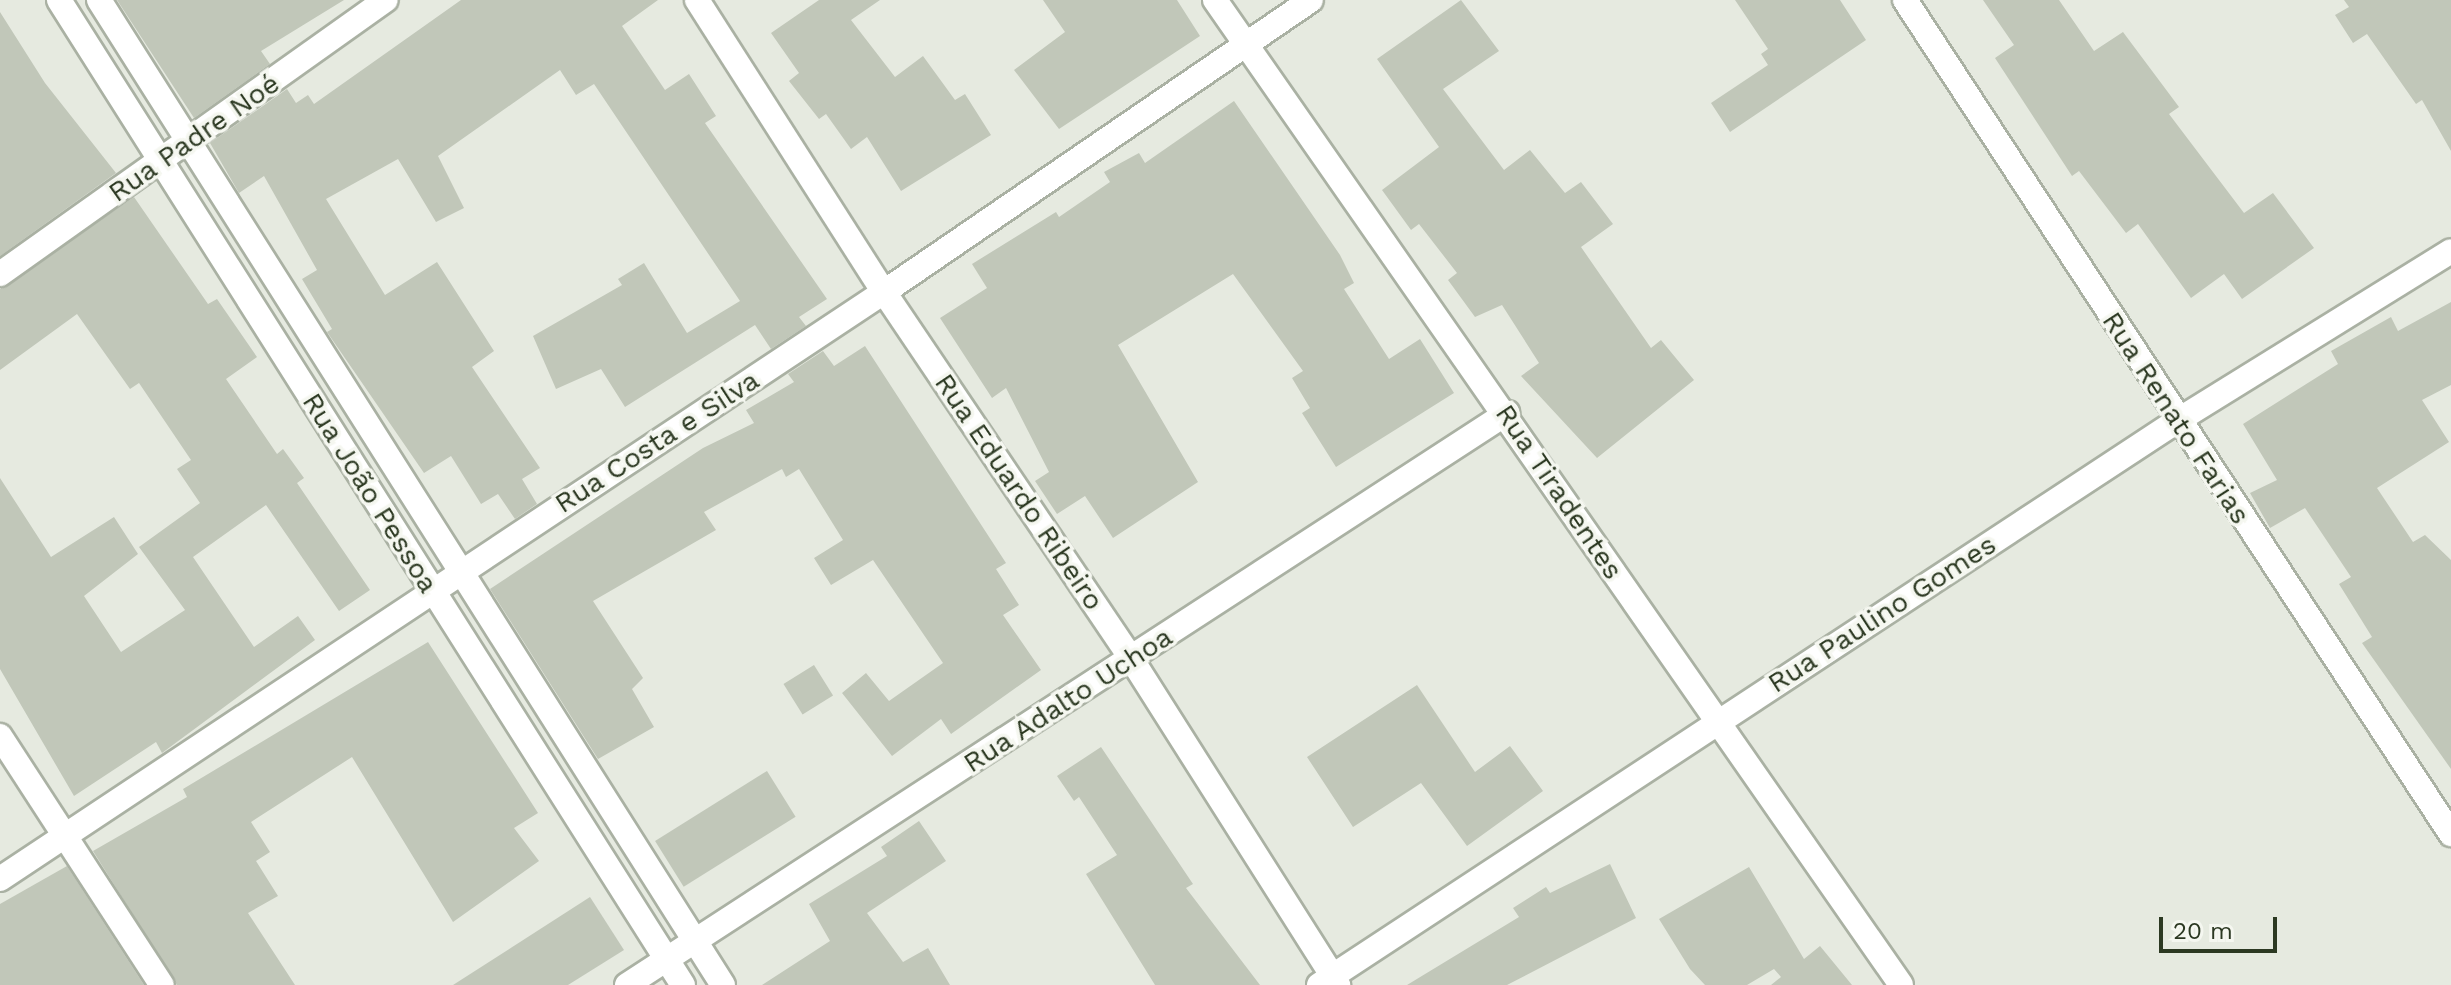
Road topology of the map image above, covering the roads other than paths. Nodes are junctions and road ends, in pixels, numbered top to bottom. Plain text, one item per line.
1 (59, 0) edge
2 (99, 0) edge
3 (386, 0) edge
4 (697, 0) edge
5 (1215, 0) edge
6 (1311, 0) edge
7 (1905, 0) edge
8 (1247, 44) junction
9 (187, 143) junction
10 (160, 162) junction
11 (2451, 251) edge
12 (0, 274) edge
13 (884, 292) junction
14 (1507, 413) junction
15 (2177, 421) junction
16 (459, 572) junction
17 (432, 590) junction
18 (1132, 660) junction
19 (1716, 724) junction
20 (0, 736) edge
21 (2451, 834) edge
22 (62, 835) junction
23 (0, 879) edge
24 (693, 941) junction
25 (666, 959) junction
26 (1330, 982) edge
27 (162, 985) edge
28 (627, 985) edge
29 (683, 985) edge
30 (723, 985) edge
31 (1901, 985) edge

1 - 10 street, Rua João Pessoa
2 - 9 street, Rua João Pessoa
3 - 9 street, Rua Padre Noé
4 - 13 street, Rua Eduardo Ribeiro
5 - 8 street, Rua Tiradentes
6 - 8 street, Rua Costa e Silva
7 - 15 street, Rua Renato Farias
8 - 13 street, Rua Costa e Silva
8 - 14 street, Rua Tiradentes
9 - 10 street, Rua Padre Noé
9 - 16 street, Rua João Pessoa
10 - 12 street, Rua Padre Noé
10 - 17 street, Rua João Pessoa
11 - 15 street, Rua Paulino Gomes
13 - 16 street, Rua Costa e Silva
13 - 18 street, Rua Eduardo Ribeiro
14 - 18 street, Rua Adalto Uchoa
14 - 19 street, Rua Tiradentes
15 - 19 street, Rua Paulino Gomes
15 - 21 street, Rua Renato Farias
16 - 17 street, Rua Costa e Silva
16 - 24 street, Rua João Pessoa
17 - 22 street, Rua Costa e Silva
17 - 25 street, Rua João Pessoa
18 - 24 street, Rua Adalto Uchoa
18 - 26 street, Rua Eduardo Ribeiro
19 - 26 street, Rua Paulino Gomes
19 - 31 street, Rua Tiradentes
20 - 22 street
22 - 23 street, Rua Costa e Silva
22 - 27 street
24 - 25 street, Rua Adalto Uchoa
24 - 30 street, Rua João Pessoa
25 - 28 street, Rua Adalto Uchoa
25 - 29 street, Rua João Pessoa

